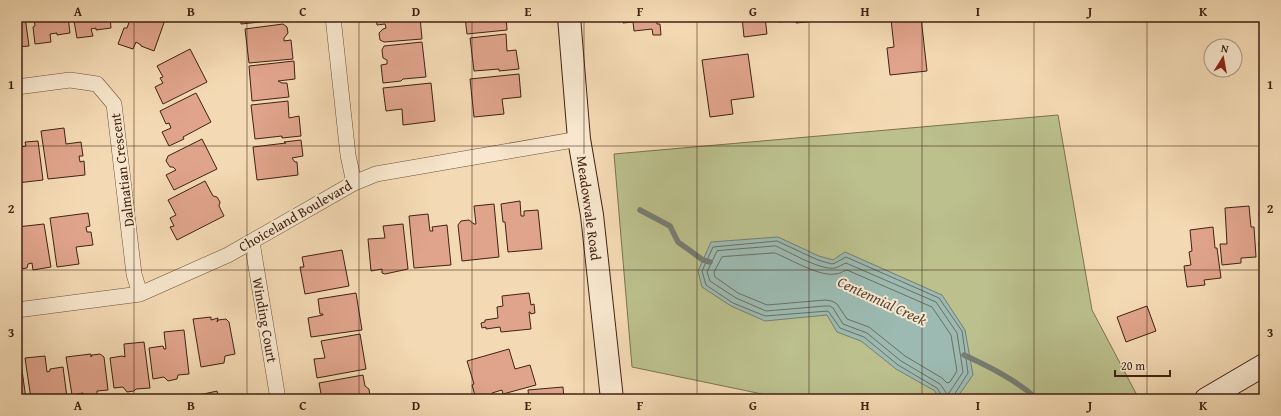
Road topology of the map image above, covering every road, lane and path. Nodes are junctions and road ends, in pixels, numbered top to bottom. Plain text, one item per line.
1 (333, 17) edge
2 (569, 17) edge
3 (17, 87) edge
4 (579, 139) junction
5 (354, 182) junction
6 (252, 242) junction
7 (140, 294) junction
8 (17, 310) edge
9 (1264, 365) edge
10 (278, 399) edge
11 (612, 399) edge
12 (1206, 399) edge

1 - 5 street
2 - 4 street, Meadowvale Road
3 - 7 street, Dalmatian Crescent
4 - 5 street, Choiceland Boulevard
4 - 11 street, Meadowvale Road
5 - 6 street, Choiceland Boulevard
6 - 7 street, Choiceland Boulevard
6 - 10 street, Winding Court
7 - 8 street, Choiceland Boulevard
9 - 12 street

